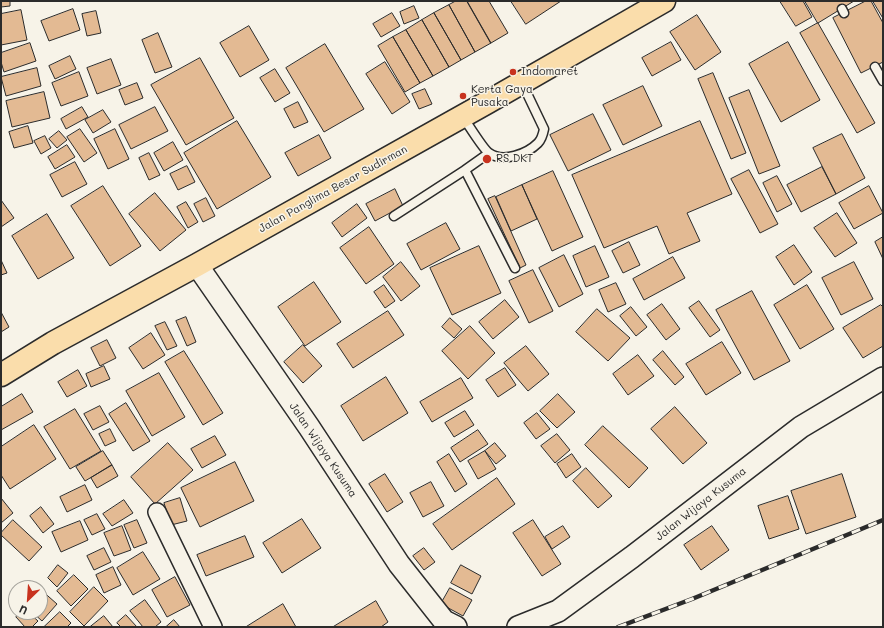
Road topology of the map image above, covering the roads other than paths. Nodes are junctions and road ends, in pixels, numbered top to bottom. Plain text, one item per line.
1 (664, 1) edge
2 (875, 67) dead end
3 (883, 81) edge
4 (522, 83) junction
5 (462, 116) junction
6 (489, 153) junction
7 (465, 170) junction
8 (394, 216) dead end
9 (197, 265) junction
10 (515, 268) dead end
11 (1, 375) edge
12 (883, 378) edge
13 (157, 512) dead end
14 (213, 627) edge
15 (456, 627) edge
16 (518, 627) edge

1 - 4 main road, Jalan Panglima Besar Sudirman
2 - 3 lane
4 - 5 main road, Jalan Panglima Besar Sudirman
4 - 6 lane
5 - 6 lane
5 - 9 main road, Jalan Panglima Besar Sudirman
6 - 7 lane
7 - 8 lane
7 - 10 lane
9 - 11 main road, Jalan Panglima Besar Sudirman
9 - 15 street, Jalan Wijaya Kusuma
12 - 16 street, Jalan Wijaya Kusuma
13 - 14 street

